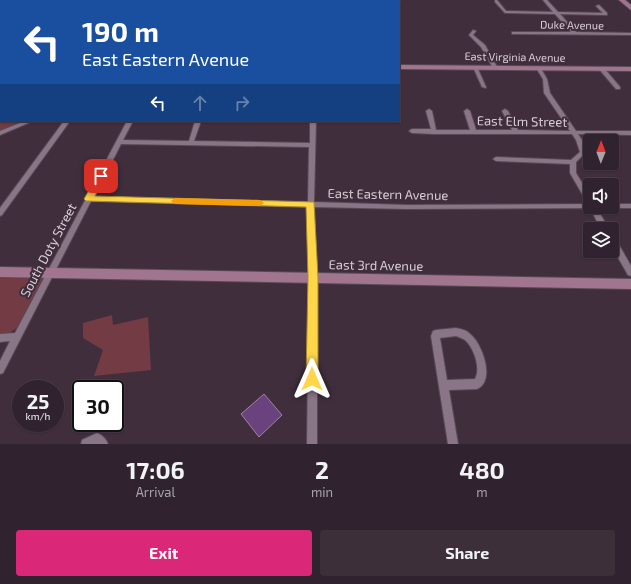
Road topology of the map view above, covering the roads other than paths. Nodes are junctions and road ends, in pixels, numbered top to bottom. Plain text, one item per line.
1 (546, 0) edge
2 (622, 0) edge
3 (496, 1) edge
4 (598, 6) dead end
5 (630, 7) edge
6 (557, 13) junction
7 (474, 31) dead end
8 (513, 33) dead end
9 (575, 34) junction
10 (631, 34) edge
11 (400, 67) edge
12 (475, 67) junction
13 (496, 67) junction
14 (538, 68) junction
15 (601, 68) junction
16 (631, 69) edge
17 (484, 87) dead end
18 (618, 88) dead end
19 (429, 111) dead end
20 (466, 111) dead end
21 (505, 112) dead end
22 (28, 122) edge
23 (66, 122) edge
24 (130, 122) edge
25 (198, 122) edge
26 (313, 122) edge
27 (412, 131) dead end
28 (434, 132) junction
29 (474, 132) junction
30 (516, 132) junction
31 (0, 133) edge
32 (574, 133) junction
33 (631, 133) edge
34 (120, 142) junction
35 (191, 143) junction
36 (313, 145) junction
37 (496, 159) dead end
38 (573, 162) junction
39 (583, 190) edge
40 (89, 199) junction
41 (311, 204) junction
42 (583, 206) edge
43 (619, 206) edge
44 (631, 206) edge
45 (0, 213) edge
46 (619, 252) edge
47 (0, 272) edge
48 (50, 273) junction
49 (631, 273) edge
50 (313, 277) junction
51 (631, 284) edge
52 (17, 337) junction
53 (0, 338) edge
54 (0, 370) edge
55 (444, 385) junction
56 (86, 444) edge
57 (103, 444) edge
58 (312, 444) edge
59 (453, 444) edge

1 - 6 street
2 - 5 street
3 - 6 street
4 - 6 street
6 - 9 street
7 - 13 street
8 - 9 street, Duke Avenue
9 - 10 street, Duke Avenue
11 - 12 street, East Virginia Avenue
12 - 13 street, East Virginia Avenue
12 - 17 street
13 - 14 street, East Virginia Avenue
14 - 15 street, East Virginia Avenue
14 - 32 street
15 - 16 street, East Virginia Avenue
15 - 18 street
19 - 28 street
20 - 29 street
21 - 30 street
22 - 31 street
23 - 45 street
24 - 34 street, South Doty Street
25 - 35 street
26 - 36 street
27 - 28 street, East Elm Street
28 - 29 street, East Elm Street
29 - 30 street, East Elm Street
30 - 32 street, East Elm Street
32 - 33 street, East Elm Street
32 - 38 street
34 - 35 street
34 - 40 street, South Doty Street
35 - 36 street
36 - 41 street
37 - 38 street
38 - 39 street
40 - 41 street, East Eastern Avenue
40 - 48 street, South Doty Street
41 - 42 street, East Eastern Avenue
41 - 50 street
43 - 44 street
46 - 49 street
47 - 48 street, East 3rd Avenue
48 - 50 street, East 3rd Avenue
48 - 52 street, South Doty Street
50 - 51 street, East 3rd Avenue
50 - 58 street
52 - 53 street
52 - 54 street, South Doty Street
55 - 55 street
55 - 59 street
56 - 57 street

